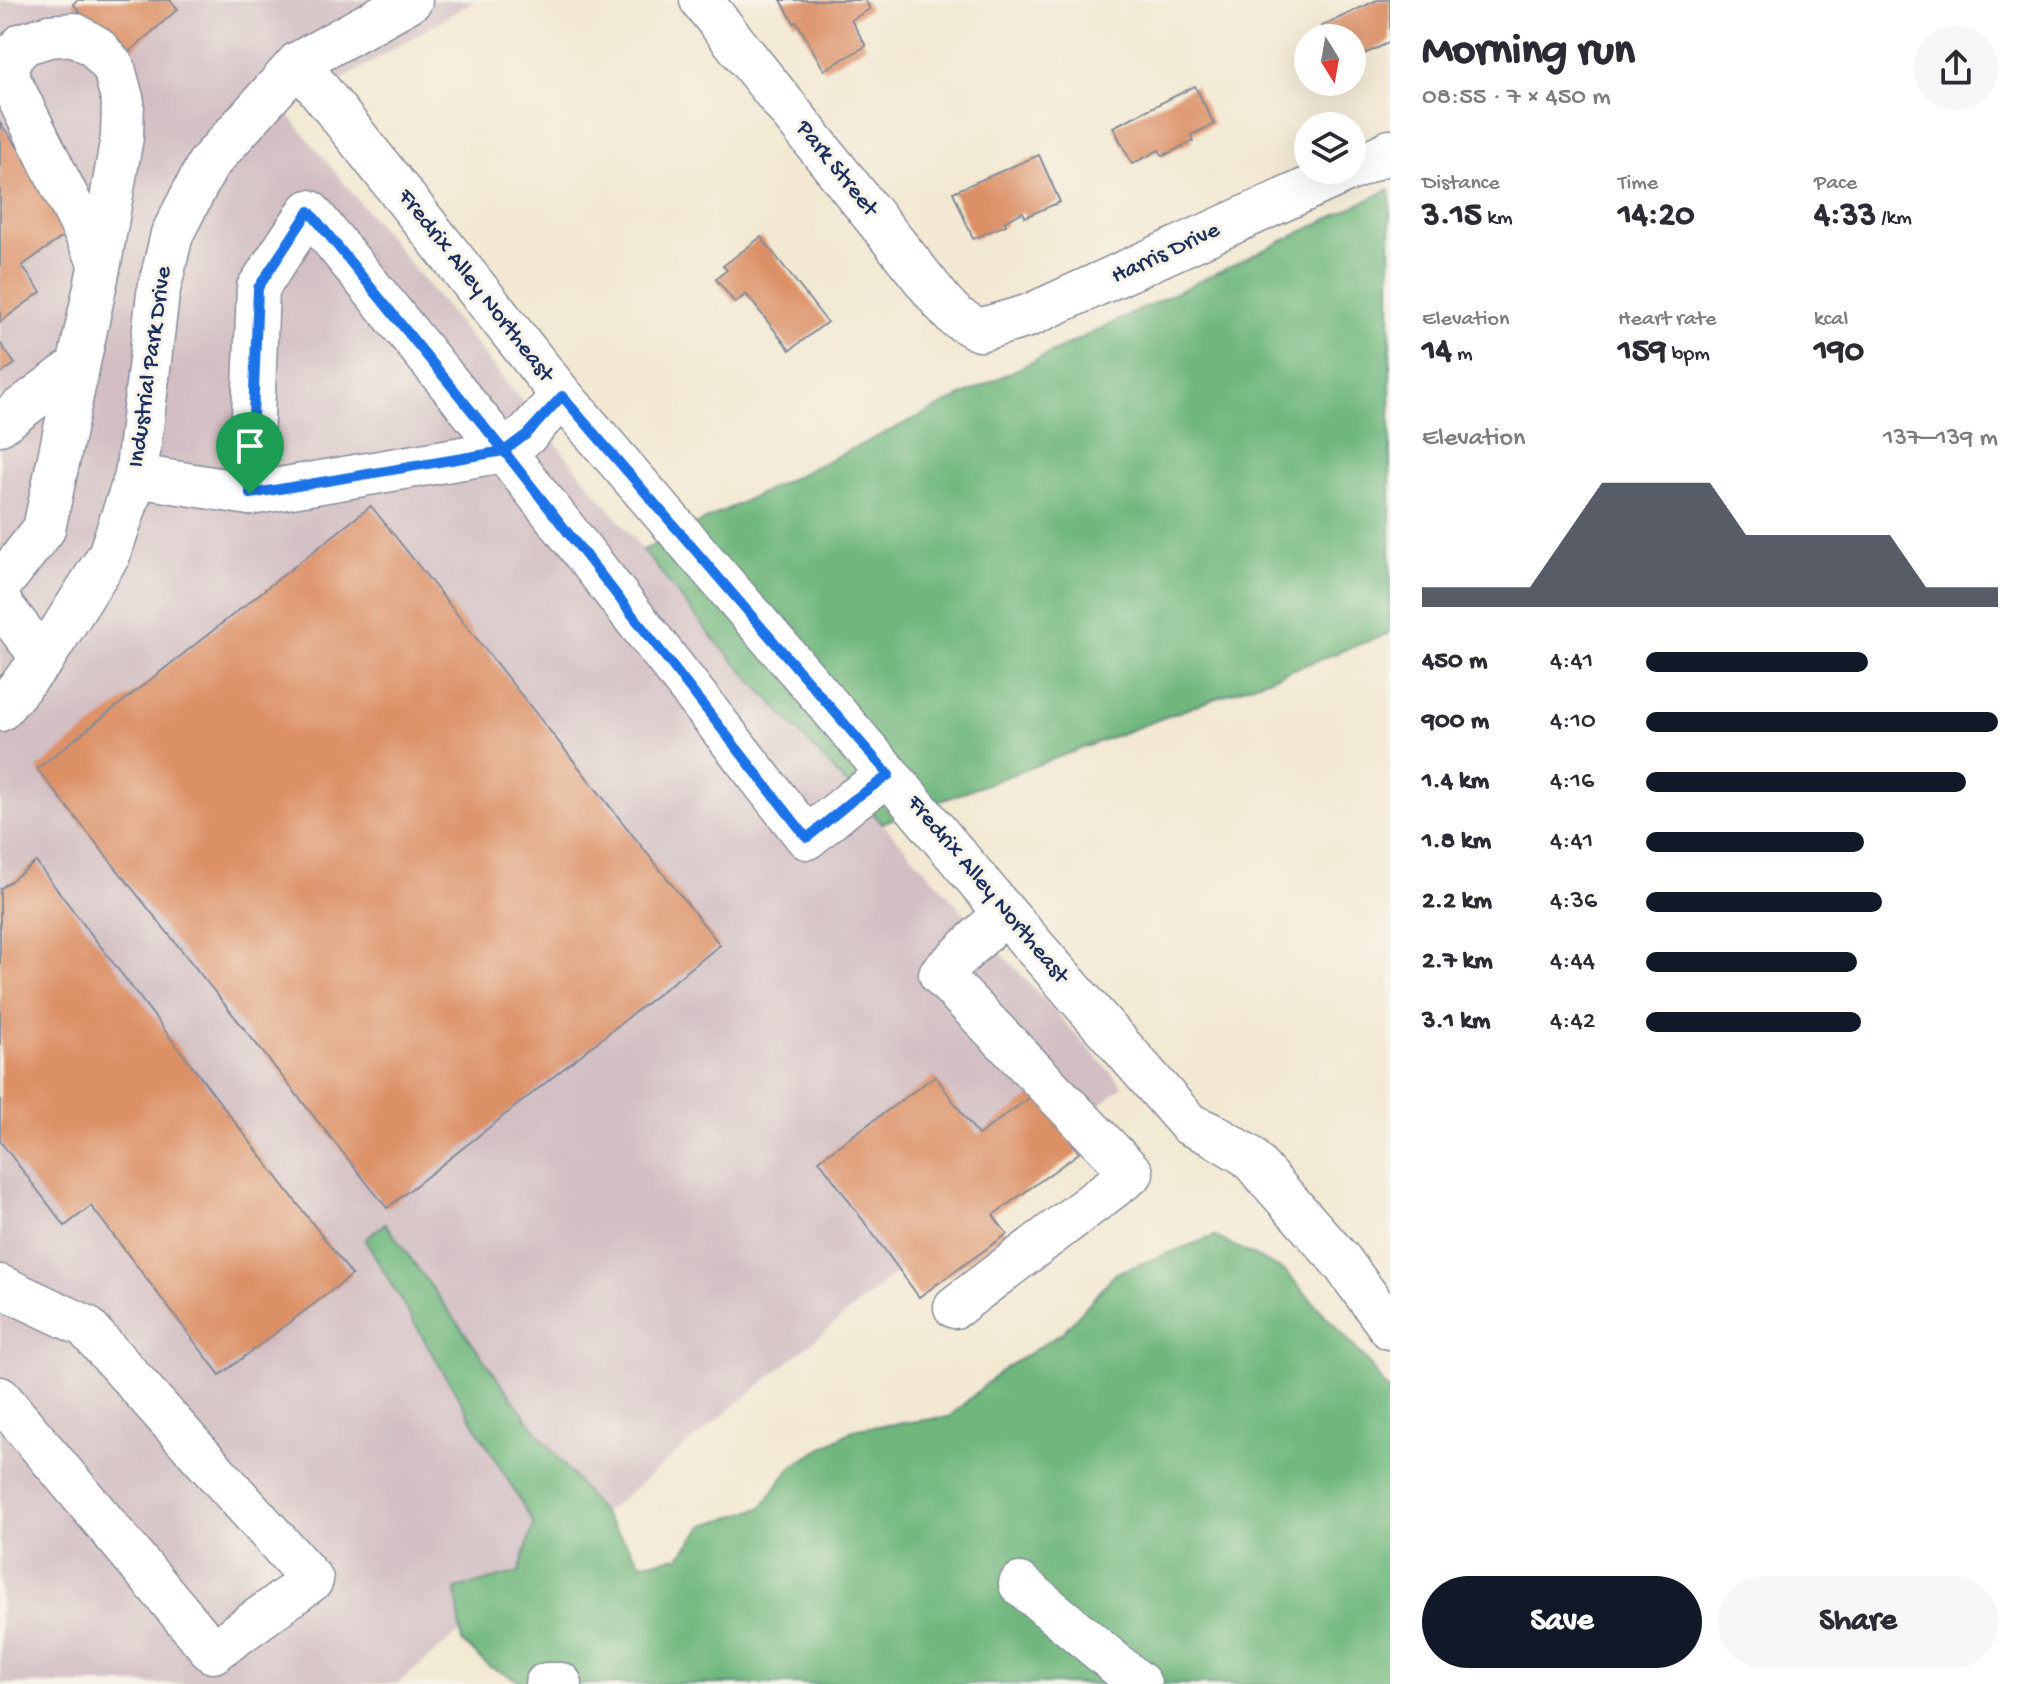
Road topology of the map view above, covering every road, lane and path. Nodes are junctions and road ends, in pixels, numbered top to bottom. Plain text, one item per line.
1 (411, 0) edge
2 (701, 0) edge
3 (298, 63) junction
4 (1390, 151) edge
5 (1366, 162) edge
6 (1317, 184) edge
7 (109, 212) junction
8 (172, 234) junction
9 (100, 263) junction
10 (979, 330) joint
11 (78, 366) junction
12 (562, 396) junction
13 (0, 424) edge
14 (504, 451) junction
15 (136, 476) junction
16 (250, 494) junction
17 (0, 585) edge
18 (0, 603) edge
19 (43, 659) junction
20 (0, 710) edge
21 (889, 775) junction
22 (1005, 913) junction
23 (0, 1286) edge
24 (955, 1307) dead end
25 (1390, 1328) edge
26 (0, 1398) edge
27 (1020, 1584) dead end
28 (546, 1684) edge
29 (561, 1684) edge
30 (1140, 1684) edge

1 - 3 street, Industrial Park Drive
2 - 10 street, Park Street
3 - 8 street, Industrial Park Drive
3 - 12 street, Fredrix Alley Northeast
4 - 5 street, Harris Drive
6 - 10 street, Harris Drive
7 - 8 street
7 - 9 street
7 - 9 street
8 - 15 street, Industrial Park Drive
9 - 11 street
11 - 13 street
11 - 17 street
12 - 14 street
12 - 21 street, Fredrix Alley Northeast
14 - 16 street
14 - 16 street
14 - 21 street
15 - 16 street
15 - 19 street, Industrial Park Drive
18 - 19 street
19 - 20 street, Industrial Park Drive
21 - 22 street, Fredrix Alley Northeast
22 - 24 street
22 - 25 street, Fredrix Alley Northeast
23 - 26 street
27 - 30 street
28 - 29 street

